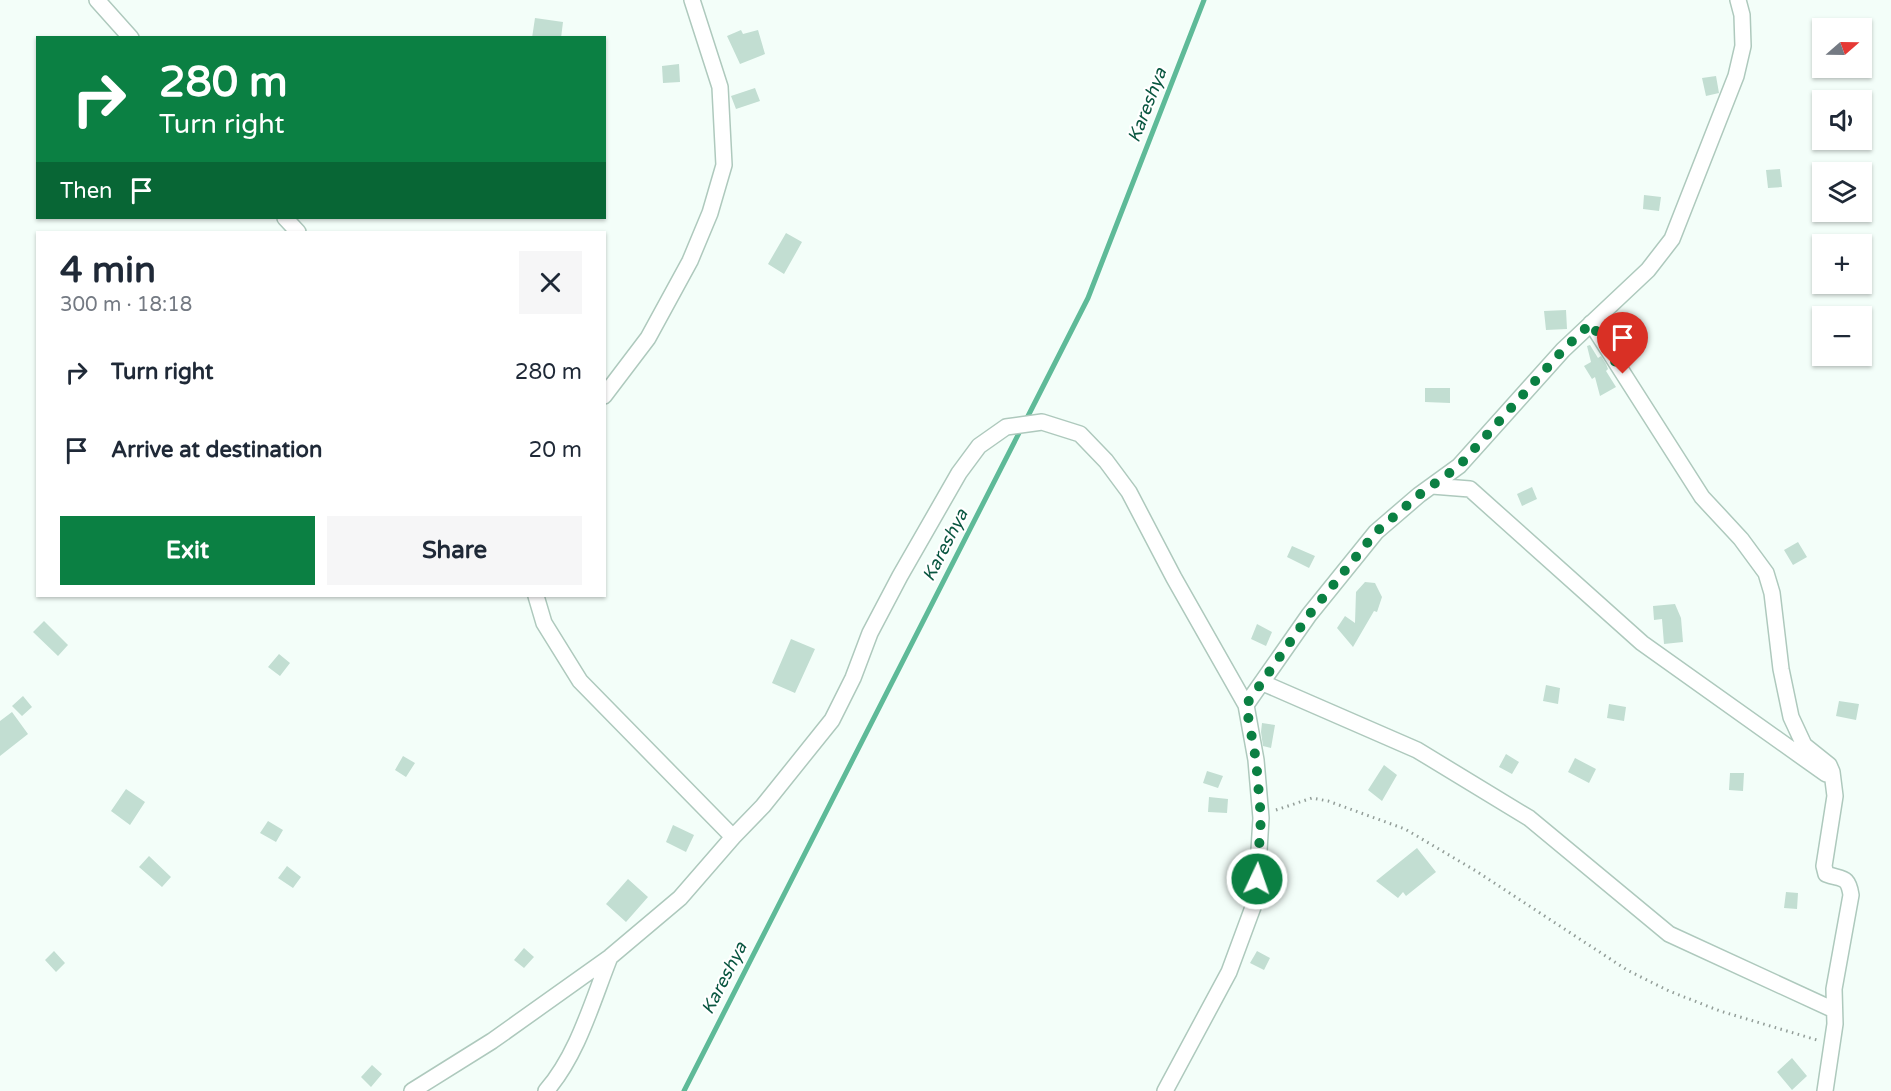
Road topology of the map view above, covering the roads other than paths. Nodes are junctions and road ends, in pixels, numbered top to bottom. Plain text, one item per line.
1 (97, 0) edge
2 (692, 0) edge
3 (1738, 0) edge
4 (129, 36) edge
5 (286, 219) edge
6 (297, 231) edge
7 (1591, 323) junction
8 (606, 393) edge
9 (1432, 486) junction
10 (536, 597) edge
11 (1263, 683) junction
12 (1246, 705) junction
13 (1833, 779) junction
14 (733, 837) junction
15 (610, 957) junction
16 (1834, 1010) junction
17 (412, 1091) edge
18 (546, 1091) edge
19 (1166, 1091) edge
20 (1825, 1091) edge

1 - 4 street
2 - 8 street
3 - 7 street
5 - 6 street
7 - 9 street
7 - 13 street
9 - 11 street
9 - 13 street
10 - 14 street
11 - 12 street
11 - 16 street
12 - 14 street
12 - 19 street
13 - 16 street
14 - 15 street
15 - 17 street
15 - 18 street
16 - 20 street

